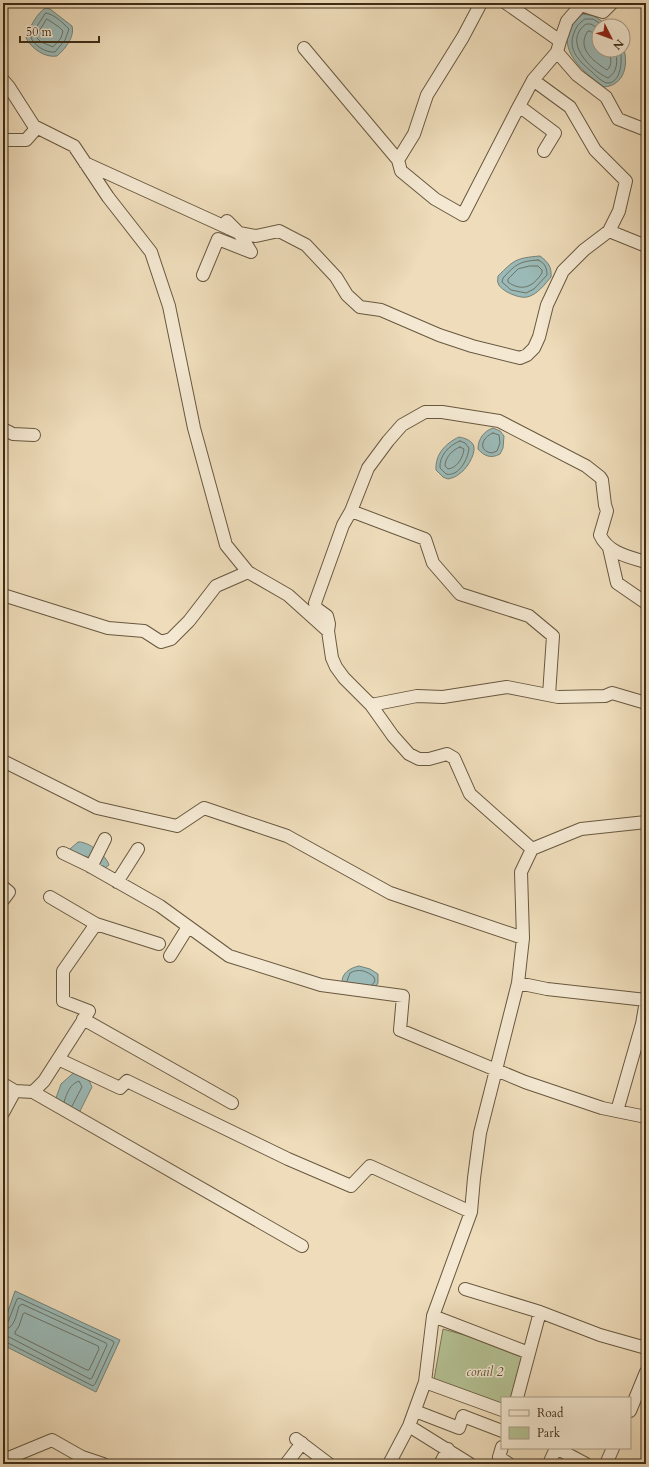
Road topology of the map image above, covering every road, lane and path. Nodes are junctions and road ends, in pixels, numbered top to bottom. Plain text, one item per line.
1 (481, 3) edge
2 (506, 3) edge
3 (612, 3) edge
4 (559, 46) junction
5 (304, 48) dead end
6 (3, 80) edge
7 (533, 80) junction
8 (519, 106) junction
9 (34, 126) junction
10 (646, 130) edge
11 (3, 140) edge
12 (544, 151) dead end
13 (398, 160) junction
14 (85, 163) junction
15 (227, 221) dead end
16 (609, 231) junction
17 (240, 233) junction
18 (646, 246) edge
19 (203, 275) dead end
20 (3, 429) edge
21 (34, 435) dead end
22 (352, 511) junction
23 (609, 548) junction
24 (646, 562) edge
25 (248, 572) junction
26 (3, 595) edge
27 (646, 603) edge
28 (328, 631) junction
29 (549, 695) junction
30 (646, 703) edge
31 (371, 705) junction
32 (3, 761) edge
33 (646, 822) edge
34 (105, 839) dead end
35 (138, 849) dead end
36 (532, 849) junction
37 (63, 853) dead end
38 (91, 867) junction
39 (117, 882) junction
40 (3, 887) edge
41 (50, 898) dead end
42 (3, 900) edge
43 (96, 924) junction
44 (188, 927) junction
45 (523, 938) junction
46 (159, 944) dead end
47 (170, 956) dead end
48 (518, 983) junction
49 (646, 1001) edge
50 (83, 1019) junction
51 (58, 1059) junction
52 (495, 1069) junction
53 (3, 1084) edge
54 (14, 1091) junction
55 (32, 1092) junction
56 (232, 1103) dead end
57 (617, 1111) junction
58 (3, 1113) edge
59 (646, 1117) edge
60 (472, 1212) junction
61 (302, 1246) dead end
62 (465, 1289) dead end
63 (540, 1312) junction
64 (433, 1316) junction
65 (646, 1348) edge
66 (529, 1353) junction
67 (646, 1372) edge
68 (425, 1382) junction
69 (517, 1397) edge
70 (631, 1409) edge
71 (501, 1410) edge
72 (415, 1411) junction
73 (409, 1426) junction
74 (501, 1431) edge
75 (501, 1449) edge
76 (556, 1449) edge
77 (558, 1449) edge
78 (613, 1449) edge
79 (448, 1450) junction
80 (5, 1460) edge
81 (103, 1464) edge
82 (286, 1464) edge
83 (329, 1464) edge
84 (389, 1464) edge
85 (440, 1464) edge
86 (470, 1464) edge
87 (509, 1464) edge
88 (549, 1464) edge
89 (586, 1464) edge
90 (606, 1464) edge

1 - 13 street
2 - 4 street
3 - 4 street
4 - 7 street
4 - 10 street
5 - 13 street
6 - 9 street
7 - 8 street
7 - 16 street
8 - 12 street
8 - 13 street
9 - 11 street
9 - 14 street
14 - 17 street
14 - 25 street
15 - 17 street
16 - 17 street
16 - 18 street
17 - 19 street
20 - 21 street
22 - 23 street
22 - 28 street
22 - 29 street
23 - 24 street
23 - 27 street
25 - 26 street
25 - 28 street
28 - 31 street
29 - 30 street
29 - 31 street
31 - 36 street
32 - 45 street
33 - 36 street
34 - 38 street
35 - 39 street
36 - 45 street
37 - 38 street
38 - 39 street
39 - 44 street
40 - 42 street
41 - 43 street
43 - 46 street
43 - 50 street
44 - 47 street
44 - 52 street
45 - 48 street
48 - 49 street
48 - 52 street
49 - 57 street
50 - 51 street
50 - 56 street
51 - 55 street
51 - 60 street
52 - 57 street
52 - 60 street
53 - 54 street
54 - 55 street
54 - 58 street
55 - 61 street
57 - 59 street
60 - 64 street
62 - 63 street
63 - 65 street
63 - 66 street
64 - 66 street
64 - 68 street
66 - 69 street
67 - 70 street
68 - 71 street
68 - 72 street
72 - 73 street
72 - 74 street
73 - 79 street
73 - 84 street
75 - 87 street
76 - 88 street
77 - 89 street
78 - 90 street
79 - 85 street
79 - 86 street
80 - 81 street
82 - 83 street

